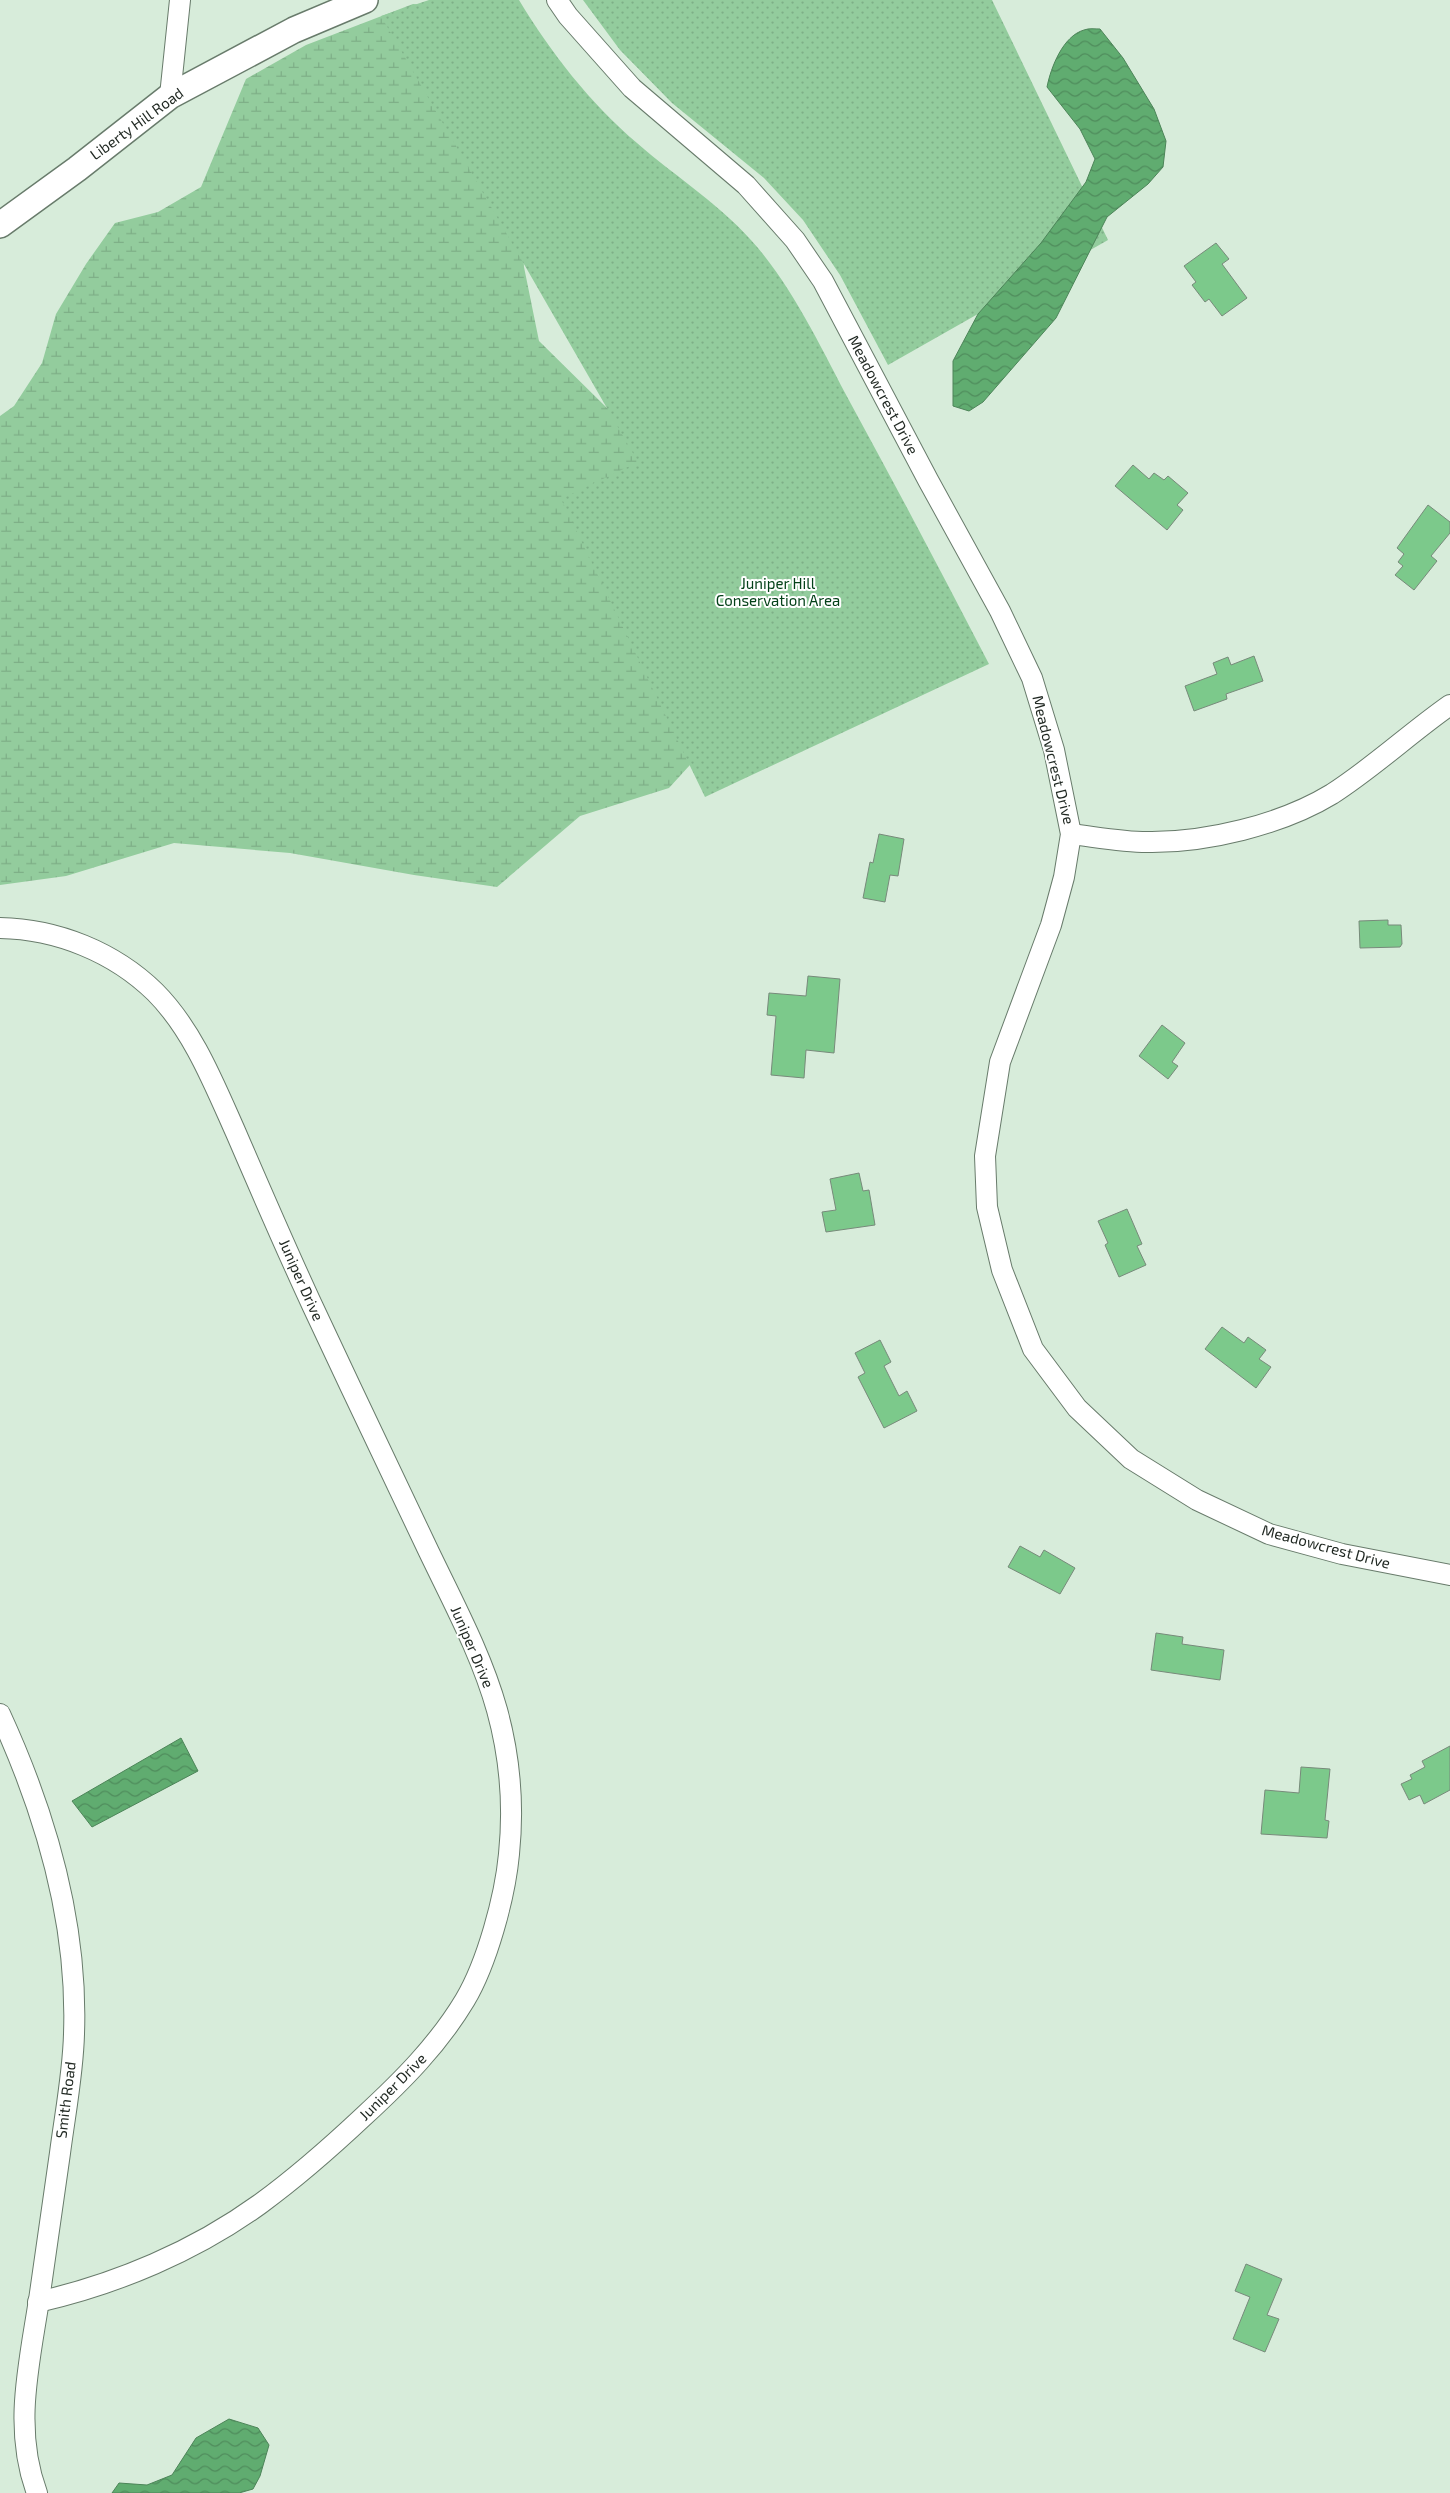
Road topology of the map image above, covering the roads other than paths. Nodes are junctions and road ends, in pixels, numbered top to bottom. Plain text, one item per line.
1 (180, 0) edge
2 (365, 0) edge
3 (557, 0) edge
4 (170, 96) junction
5 (0, 225) edge
6 (1450, 705) edge
7 (1071, 834) junction
8 (0, 928) edge
9 (1450, 1575) edge
10 (0, 1714) edge
11 (38, 2302) junction
12 (37, 2493) edge

1 - 4 street
2 - 4 street, Liberty Hill Road
3 - 7 street, Meadowcrest Drive
4 - 5 street, Liberty Hill Road
6 - 7 street
7 - 9 street, Meadowcrest Drive
8 - 11 street, Juniper Drive
10 - 11 street, Smith Road
11 - 12 street, Smith Road

